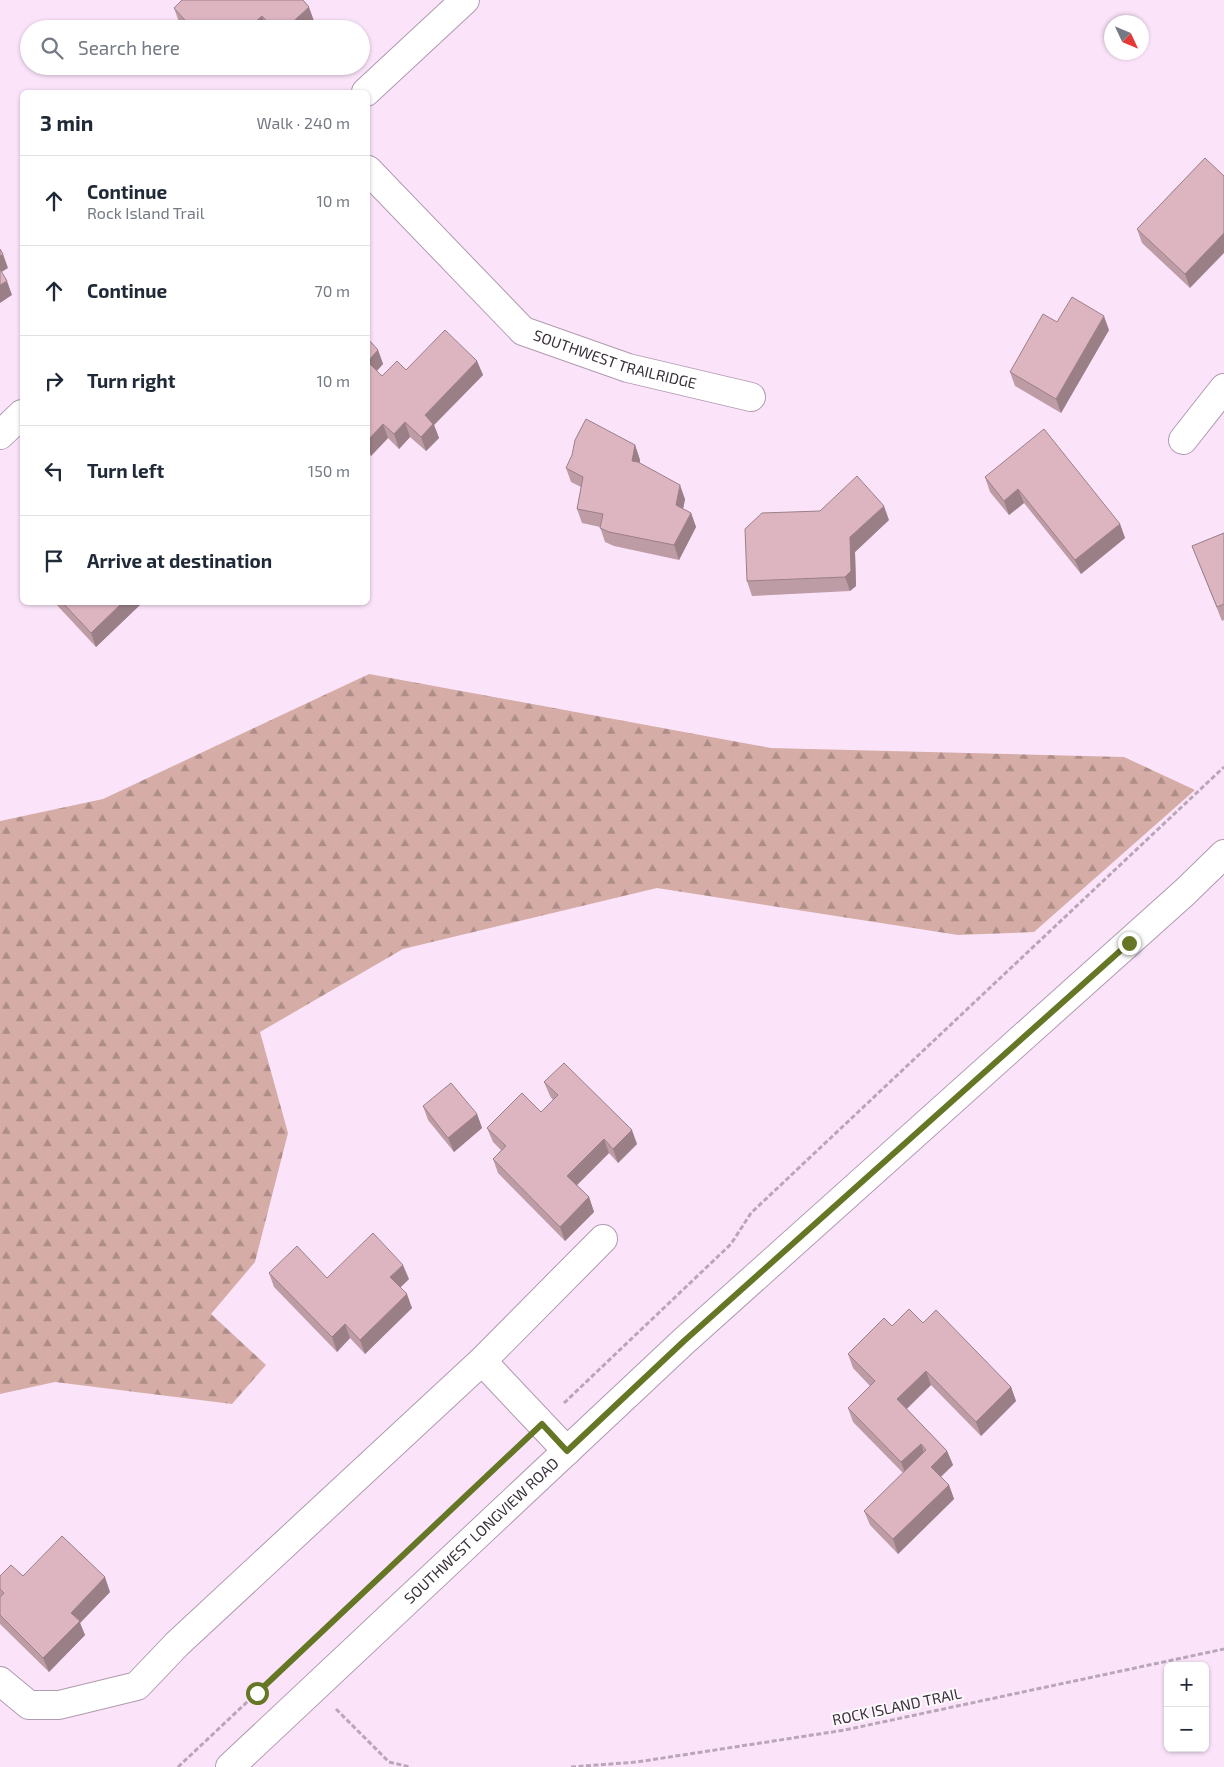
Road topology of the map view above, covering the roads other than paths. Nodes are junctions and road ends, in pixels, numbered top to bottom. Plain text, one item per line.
1 (464, 0) edge
2 (368, 90) edge
3 (370, 172) edge
4 (1224, 388) edge
5 (750, 397) dead end
6 (20, 416) edge
7 (0, 435) edge
8 (1183, 440) dead end
9 (1224, 854) edge
10 (604, 1239) dead end
11 (482, 1361) junction
12 (567, 1451) junction
13 (0, 1681) edge
14 (230, 1767) edge

1 - 2 street
3 - 5 street, SOUTHWEST TRAILRIDGE
4 - 8 street
6 - 7 street
9 - 12 street, SOUTHWEST LONGVIEW ROAD
10 - 11 street
11 - 12 street
11 - 13 street
12 - 14 street, SOUTHWEST LONGVIEW ROAD

